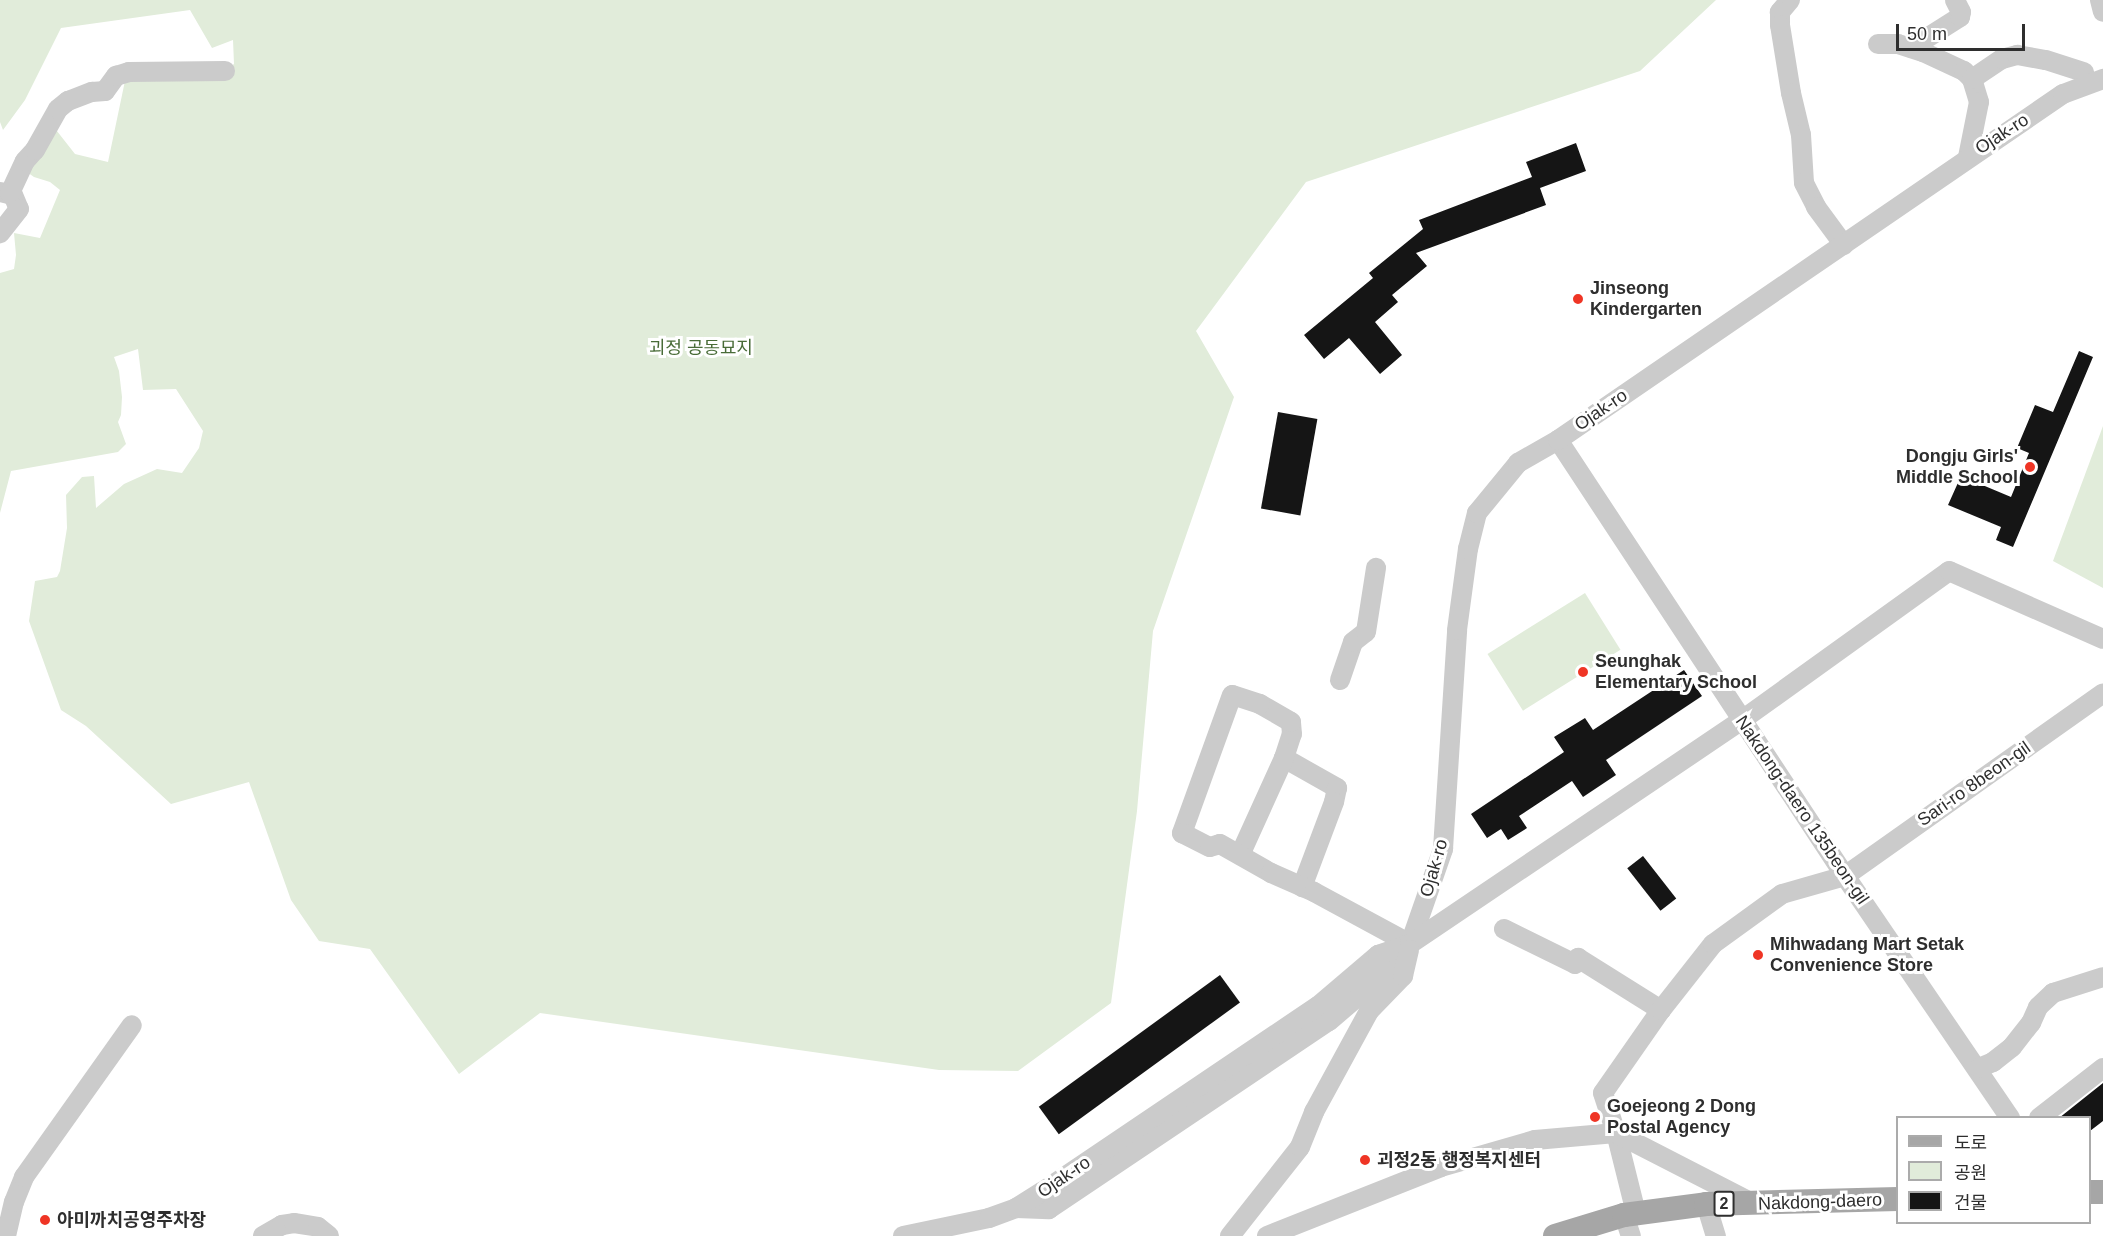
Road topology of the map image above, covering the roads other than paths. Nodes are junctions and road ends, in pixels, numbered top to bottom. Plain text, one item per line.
1 (1791, 0) edge
2 (1955, 0) edge
3 (2100, 0) edge
4 (2103, 12) edge
5 (1878, 44) dead end
6 (1911, 48) junction
7 (225, 71) dead end
8 (2084, 72) dead end
9 (1972, 79) junction
10 (2103, 79) edge
11 (1968, 156) junction
12 (5, 193) edge
13 (0, 233) edge
14 (1844, 245) junction
15 (1558, 440) junction
16 (1376, 568) dead end
17 (2103, 639) edge
18 (1340, 680) dead end
19 (2103, 693) edge
20 (1742, 720) junction
21 (1284, 758) junction
22 (1240, 855) junction
23 (1845, 876) junction
24 (1302, 887) junction
25 (1504, 929) dead end
26 (1410, 944) junction
27 (2103, 977) edge
28 (1661, 1010) junction
29 (1979, 1068) junction
30 (2103, 1068) edge
31 (2009, 1116) edge
32 (2042, 1116) edge
33 (1616, 1133) junction
34 (1896, 1199) edge
35 (1706, 1204) junction
36 (1754, 1204) junction
37 (1630, 1221) edge
38 (0, 1229) edge
39 (1588, 1230) edge
40 (6, 1236) edge
41 (263, 1236) edge
42 (329, 1236) edge
43 (903, 1236) edge
44 (1230, 1236) edge
45 (1267, 1236) edge
46 (1555, 1236) edge
47 (1716, 1236) edge

1 - 14 street
2 - 6 street
3 - 4 street
5 - 6 street
6 - 9 street
7 - 12 street
8 - 9 street
9 - 11 street
10 - 11 street, Ojak-ro
11 - 14 street, Ojak-ro
12 - 13 street
14 - 15 street, Ojak-ro
15 - 20 street, Nakdong-daero 135beon-gil
15 - 26 street, Ojak-ro
16 - 18 street
17 - 20 street
19 - 23 street, Sari-ro 8beon-gil
20 - 23 street, Nakdong-daero 135beon-gil
20 - 26 street
21 - 22 street
21 - 22 street
21 - 24 street
22 - 24 street
23 - 28 street, Sari-ro 8beon-gil
23 - 29 street, Nakdong-daero 135beon-gil
24 - 26 street
25 - 28 street
26 - 43 street, Ojak-ro
26 - 44 street
27 - 29 street
28 - 33 street, Sari-ro 8beon-gil
29 - 31 street, Nakdong-daero 135beon-gil
30 - 32 street
33 - 36 street
33 - 37 street
33 - 45 street
34 - 36 main road, Nakdong-daero / 2
35 - 36 main road, Nakdong-daero / 2
35 - 37 main road, Nakdong-daero / 2
35 - 47 street
37 - 39 main road, Nakdong-daero / 2
38 - 40 street
39 - 46 main road, Nakdong-daero / 2
41 - 42 street

